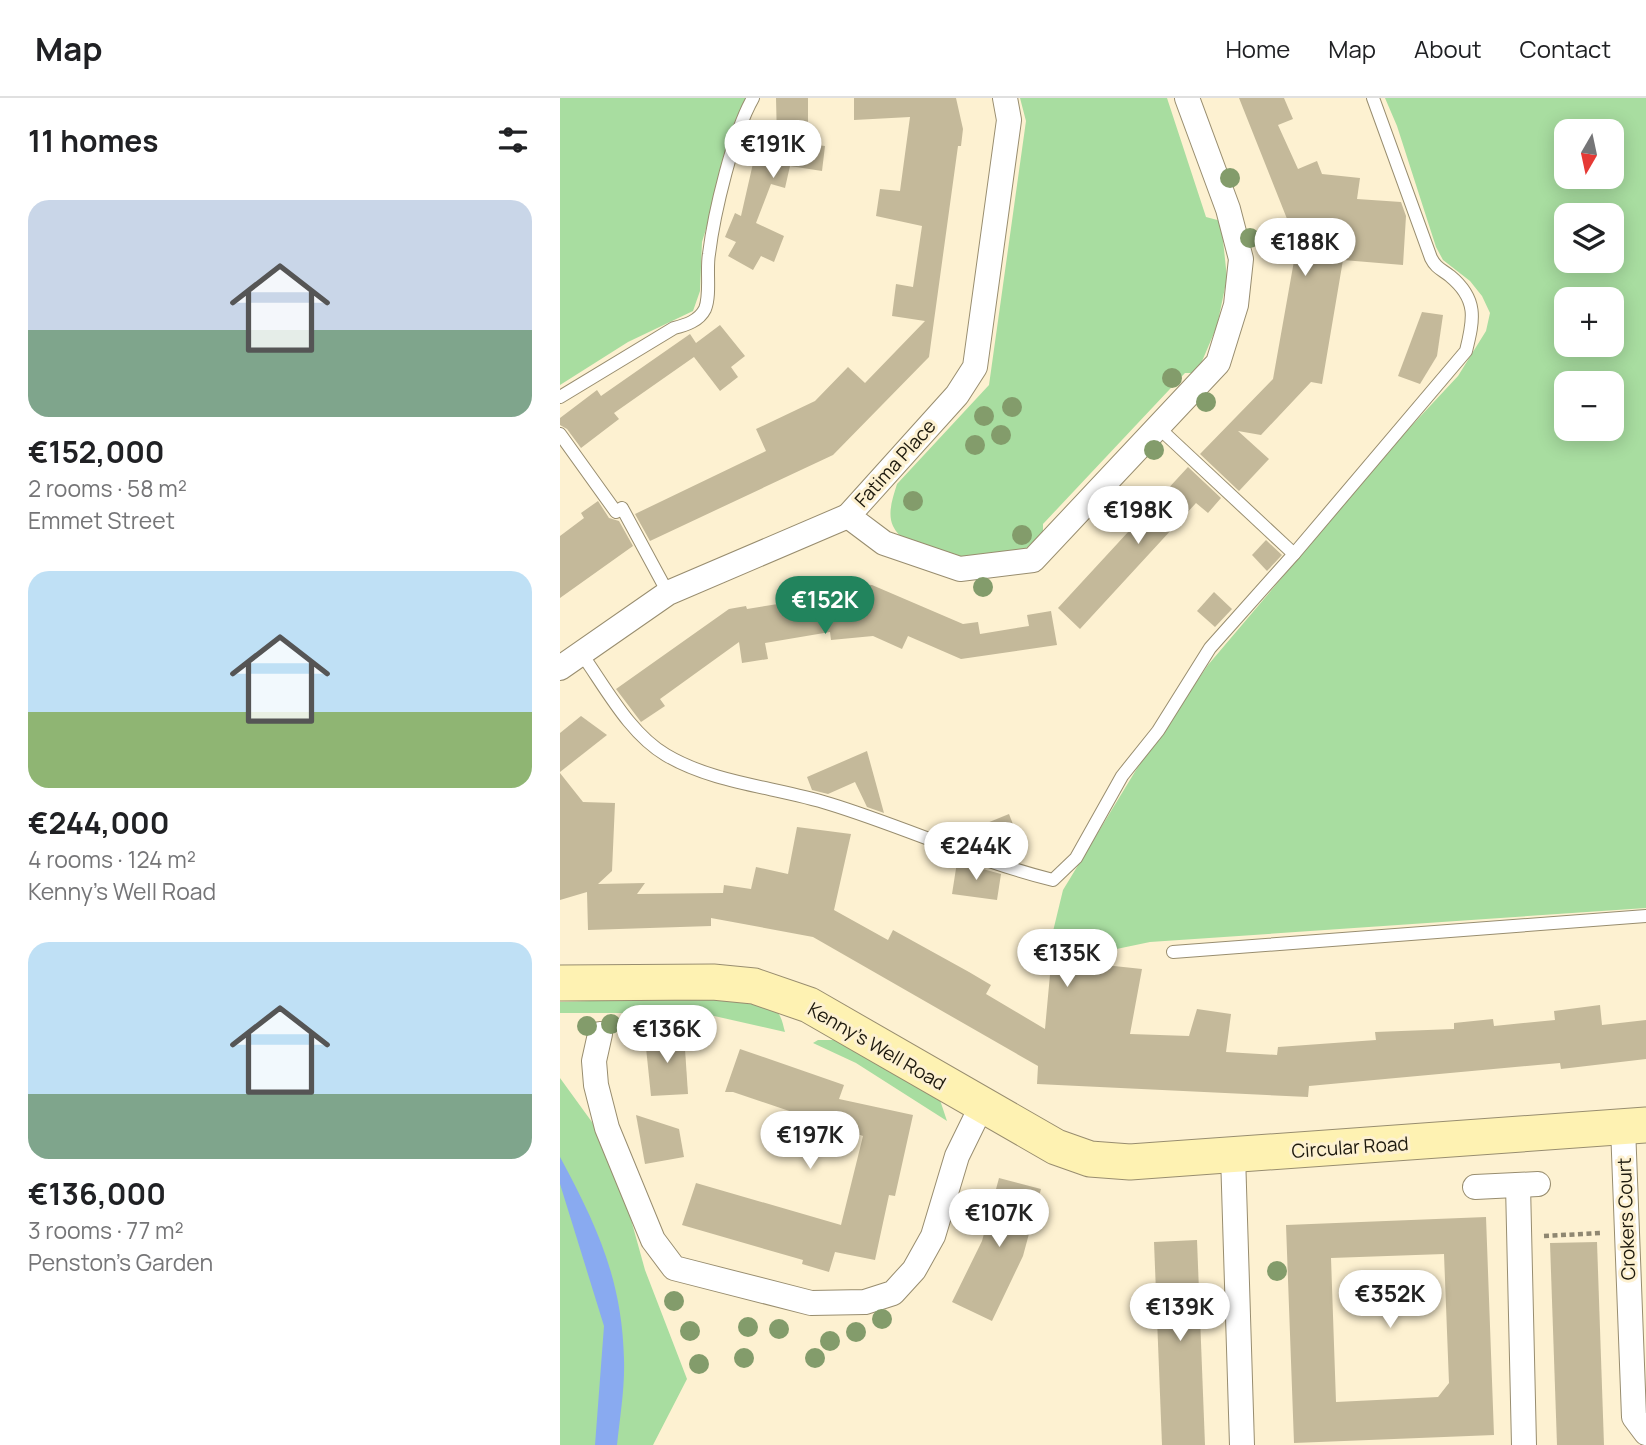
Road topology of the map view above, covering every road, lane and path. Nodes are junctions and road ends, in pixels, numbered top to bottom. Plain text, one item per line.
1 (753, 98) edge
2 (1005, 98) edge
3 (1187, 98) edge
4 (1373, 98) edge
5 (560, 397) edge
6 (1160, 429) junction
7 (560, 433) edge
8 (848, 516) junction
9 (1294, 554) junction
10 (668, 593) junction
11 (581, 653) junction
12 (560, 668) edge
13 (1646, 916) edge
14 (1173, 951) dead end
15 (560, 983) edge
16 (600, 1034) dead end
17 (981, 1107) junction
18 (1634, 1126) edge
19 (1056, 1147) joint
20 (1233, 1155) junction
21 (1475, 1187) dead end
22 (1597, 1233) dead end
23 (1550, 1236) dead end
24 (1646, 1433) edge
25 (1242, 1445) edge
26 (1524, 1445) edge

1 - 5 lane
2 - 8 street, Fatima Place
3 - 6 street, Fatima Place
4 - 9 lane
6 - 8 street, Fatima Place
6 - 9 lane
7 - 10 lane
8 - 10 street
9 - 11 lane
10 - 11 street
11 - 12 street
13 - 14 lane
15 - 17 main road, Kenny's Well Road
16 - 17 street
17 - 19 main road, Kenny's Well Road
18 - 20 main road, Circular Road
18 - 24 street, Crokers Court
19 - 20 main road, Circular Road
20 - 25 street
21 - 26 street
22 - 23 path

